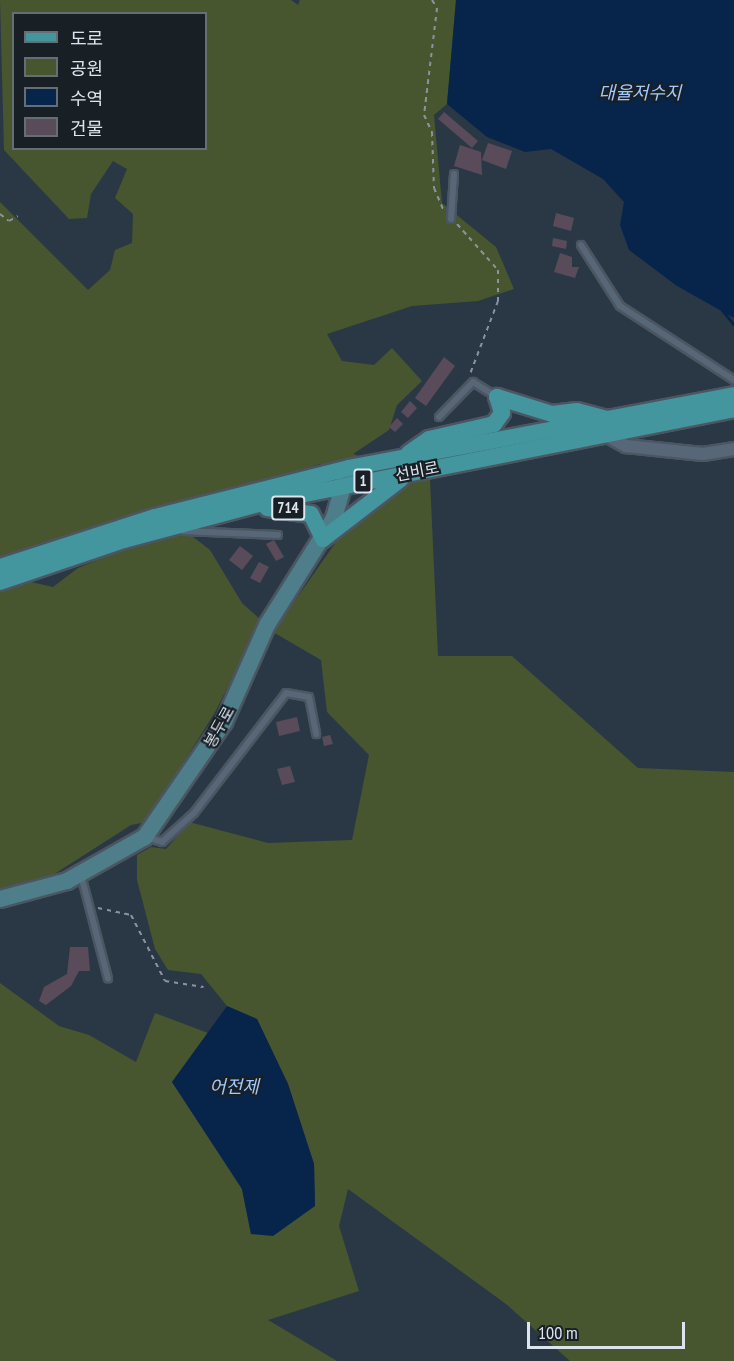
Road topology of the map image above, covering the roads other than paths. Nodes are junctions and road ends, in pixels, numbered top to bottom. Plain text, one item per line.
1 (454, 174) dead end
2 (451, 219) dead end
3 (581, 245) dead end
4 (734, 380) edge
5 (734, 396) edge
6 (497, 397) junction
7 (734, 410) edge
8 (439, 417) dead end
9 (608, 428) junction
10 (734, 450) edge
11 (403, 457) junction
12 (412, 473) junction
13 (346, 476) junction
14 (235, 510) junction
15 (164, 530) junction
16 (278, 535) dead end
17 (323, 539) junction
18 (0, 567) edge
19 (0, 582) edge
20 (315, 734) dead end
21 (145, 837) junction
22 (81, 874) junction
23 (0, 899) edge
24 (108, 979) dead end

1 - 2 lane
3 - 4 lane
5 - 9 main road, 선비로 / 1
6 - 8 lane
6 - 9 main road
6 - 11 main road
7 - 9 main road, 선비로 / 1
9 - 10 street
9 - 11 main road, 선비로 / 1
9 - 12 main road, 선비로 / 1
11 - 13 main road, 선비로 / 1
12 - 13 main road, 선비로 / 1
12 - 17 main road
13 - 14 main road, 선비로 / 1
13 - 17 main road, 봉두로
13 - 18 main road, 선비로 / 1
14 - 15 main road, 선비로 / 1
14 - 17 main road, 714
15 - 16 lane
15 - 19 main road, 선비로 / 1
17 - 21 main road, 봉두로
20 - 21 lane
21 - 22 main road, 봉두로
22 - 23 main road, 봉두로
22 - 24 lane

